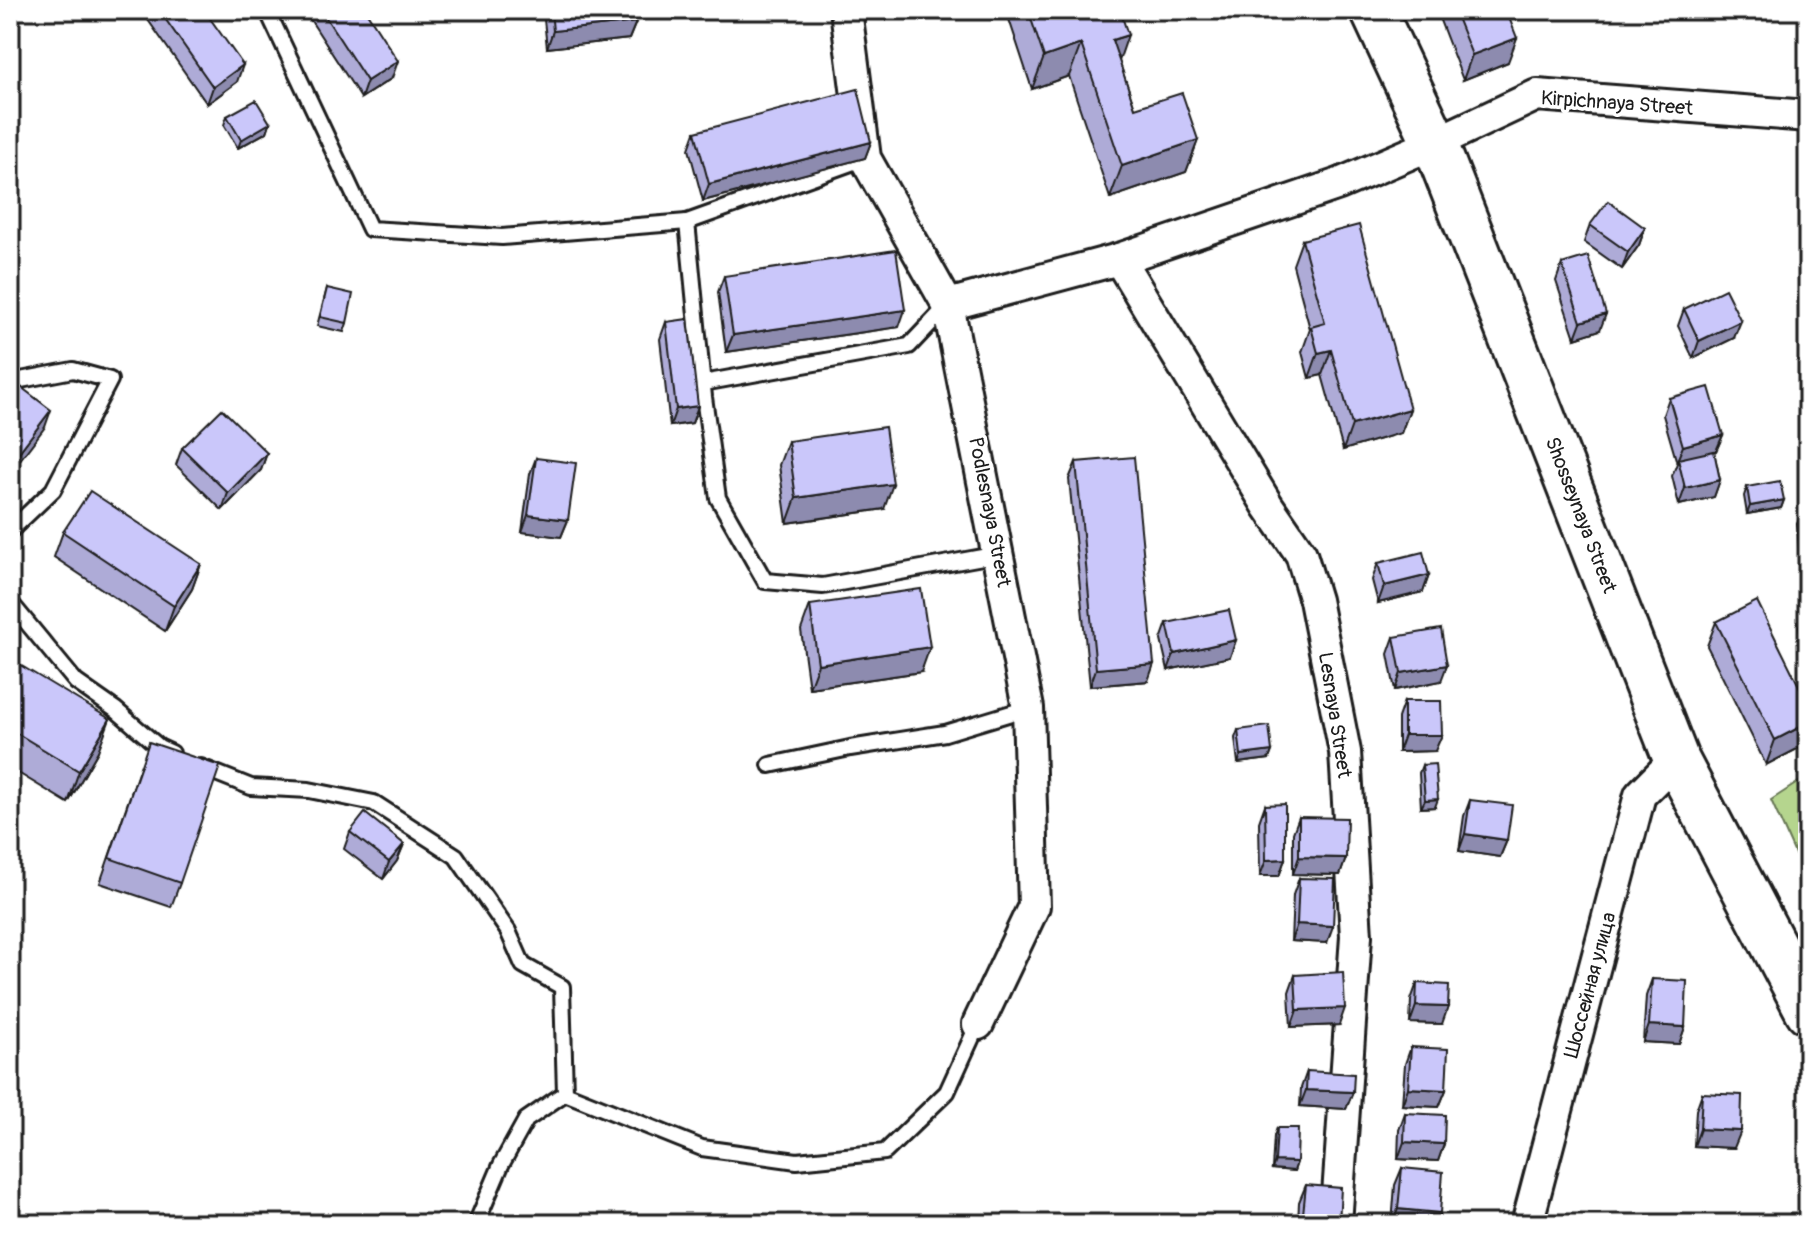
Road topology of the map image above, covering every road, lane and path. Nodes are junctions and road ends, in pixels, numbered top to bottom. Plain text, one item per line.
1 (267, 10) edge
2 (846, 10) edge
3 (1373, 10) edge
4 (1808, 116) edge
5 (1435, 143) junction
6 (865, 158) junction
7 (687, 222) junction
8 (1119, 259) junction
9 (948, 305) junction
10 (10, 382) edge
11 (703, 383) junction
12 (10, 531) edge
13 (999, 554) junction
14 (10, 602) edge
15 (1028, 708) junction
16 (1676, 759) junction
17 (770, 765) dead end
18 (1808, 1011) edge
19 (978, 1024) joint
20 (565, 1093) junction
21 (476, 1224) edge
22 (1336, 1224) edge
23 (1527, 1224) edge

1 - 7 lane
2 - 6 street, Podlesnaya Street
3 - 5 main road, Shosseynaya Street
4 - 5 street, Kirpichnaya Street
5 - 8 street, Kirpichnaya Street
5 - 16 main road, Shosseynaya Street
6 - 7 lane
6 - 9 street, Podlesnaya Street
7 - 11 lane
8 - 9 street, Kirpichnaya Street
8 - 22 street, Lesnaya Street
9 - 11 lane
9 - 13 street, Podlesnaya Street
10 - 12 lane
11 - 13 lane
13 - 15 street, Podlesnaya Street
14 - 20 lane
15 - 17 lane
15 - 19 street, Podlesnaya Street
16 - 18 main road, Shosseynaya Street
16 - 23 street, Шоссейная улица
19 - 20 lane
20 - 21 lane

